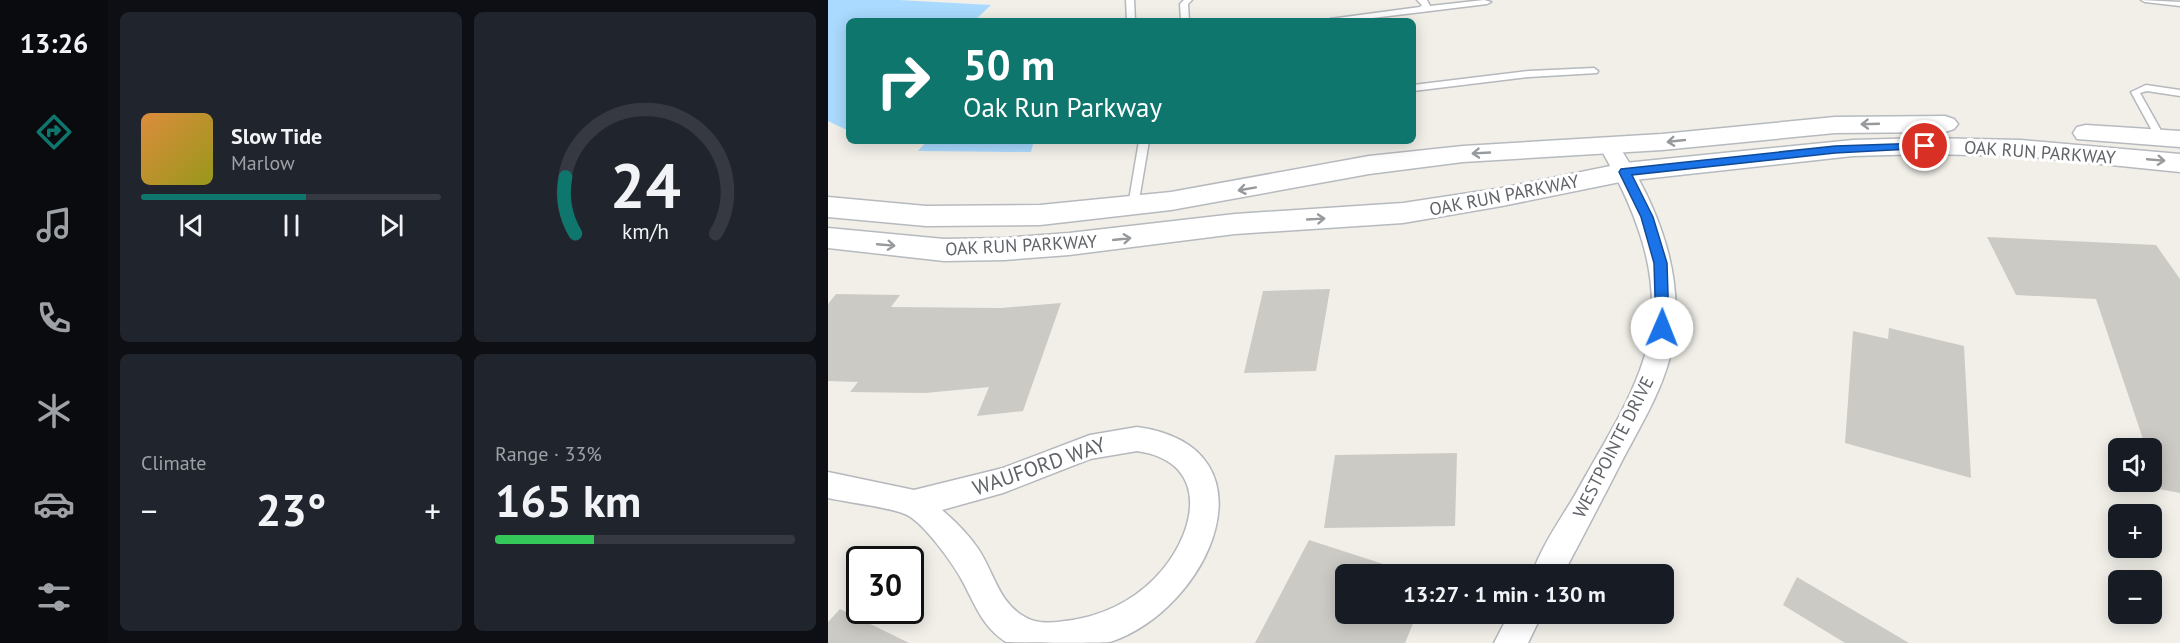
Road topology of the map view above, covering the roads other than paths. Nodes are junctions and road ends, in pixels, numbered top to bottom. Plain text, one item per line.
1 (1130, 0) edge
2 (1188, 0) edge
3 (2145, 0) edge
4 (1487, 2) dead end
5 (2180, 4) edge
6 (1422, 5) edge
7 (1131, 18) edge
8 (1185, 18) edge
9 (1347, 18) edge
10 (1594, 71) dead end
11 (1416, 88) edge
12 (2180, 93) edge
13 (2169, 137) edge
14 (1143, 144) edge
15 (1610, 146) junction
16 (2180, 163) edge
17 (1625, 172) junction
18 (1133, 206) junction
19 (828, 207) edge
20 (828, 238) edge
21 (828, 485) edge
22 (914, 503) junction
23 (1552, 564) edge
24 (1520, 624) edge
25 (1510, 643) edge

1 - 7 lane
2 - 8 lane
3 - 5 lane
4 - 6 lane
6 - 9 lane
10 - 11 lane
12 - 13 lane
13 -> 15 street, OAK RUN PARKWAY
14 - 18 lane
15 - 17 street, WESTPOINTE DRIVE
15 -> 18 street, OAK RUN PARKWAY
17 -> 16 street, OAK RUN PARKWAY
20 -> 17 street, OAK RUN PARKWAY
17 - 23 street, WESTPOINTE DRIVE
18 - 19 street, OAK RUN PARKWAY
21 - 22 street, WAUFORD WAY
22 - 22 street, WAUFORD WAY
24 - 25 street

